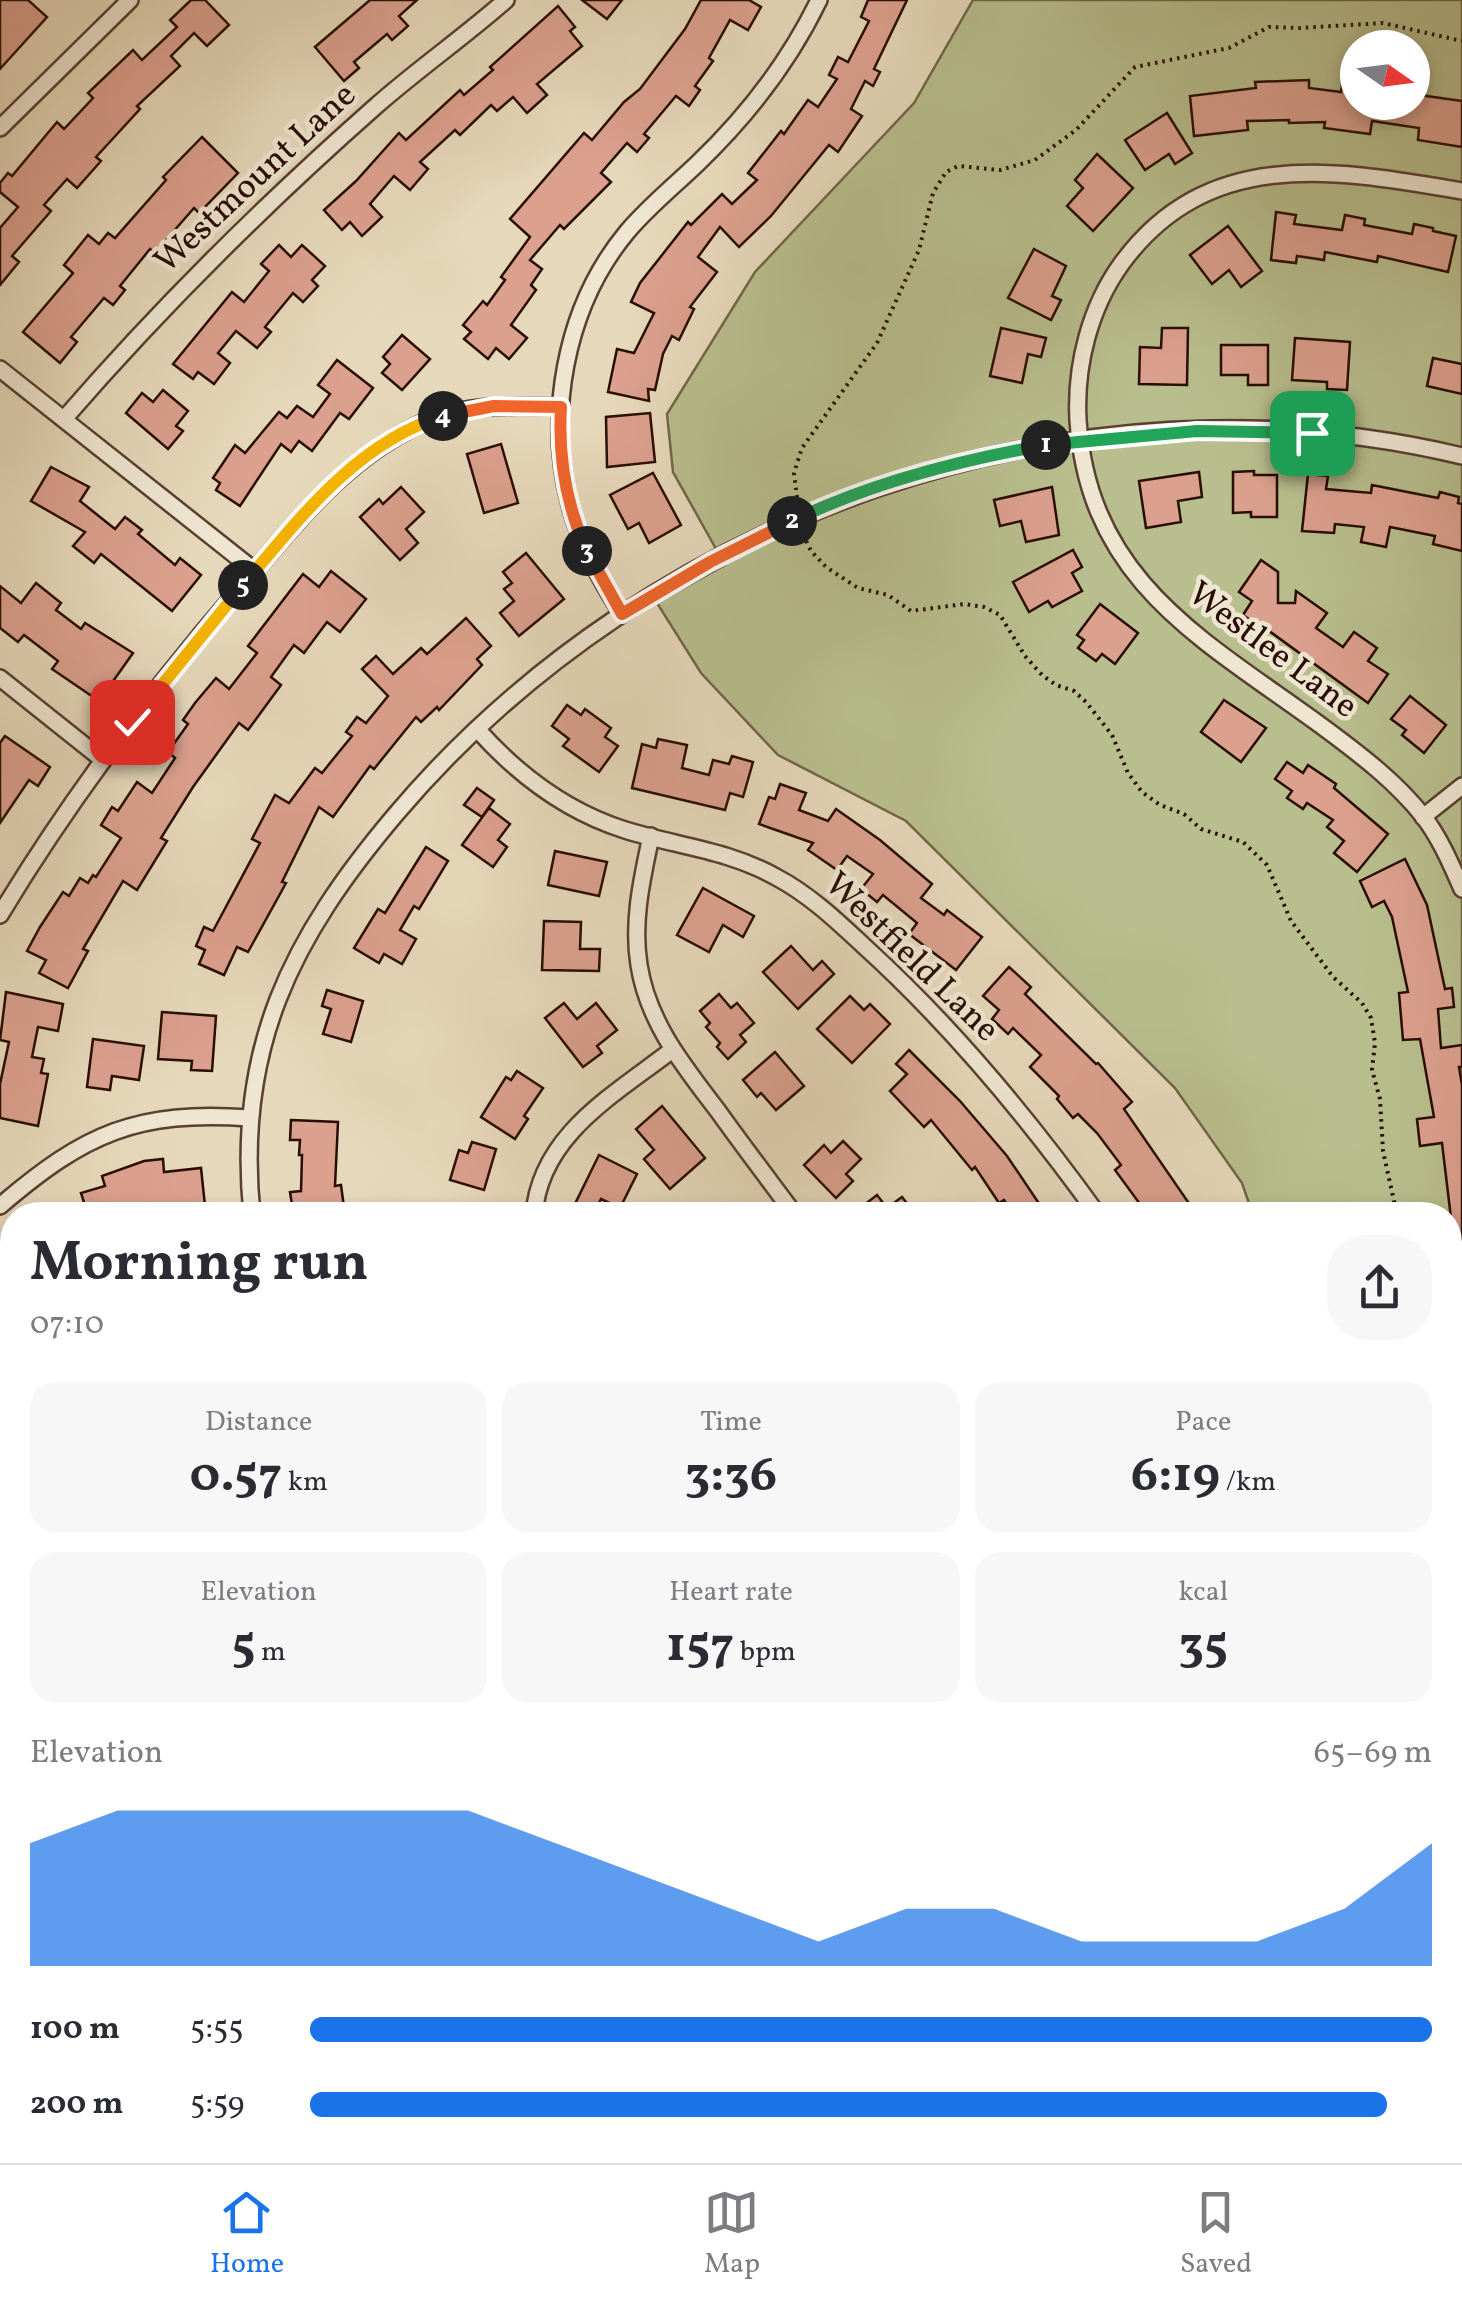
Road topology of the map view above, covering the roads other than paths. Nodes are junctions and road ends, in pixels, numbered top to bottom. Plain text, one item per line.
1 (130, 0) edge
2 (506, 0) edge
3 (820, 0) edge
4 (0, 128) edge
5 (1462, 191) edge
6 (0, 369) edge
7 (561, 407) junction
8 (64, 419) junction
9 (1080, 440) junction
10 (1462, 456) edge
11 (255, 571) junction
12 (622, 614) junction
13 (0, 678) edge
14 (476, 729) junction
15 (103, 760) junction
16 (1462, 786) edge
17 (1423, 817) junction
18 (651, 836) junction
19 (1462, 889) edge
20 (0, 915) edge
21 (672, 1050) junction
22 (250, 1118) junction
23 (5, 1202) edge
24 (252, 1202) edge
25 (536, 1202) edge
26 (785, 1202) edge
27 (1088, 1202) edge

1 - 4 street
2 - 8 street, Westmount Lane
3 - 7 street
5 - 9 street, Westlee Lane
6 - 8 street
7 - 11 street
7 - 12 street
8 - 11 street
9 - 10 street
9 - 12 street
9 - 17 street, Westlee Lane
11 - 15 street
12 - 14 street
13 - 15 street
14 - 18 street, Westfield Lane
14 - 22 street
15 - 20 street
16 - 17 street
17 - 19 street, Westlee Lane
18 - 21 street
18 - 27 street, Westfield Lane
21 - 25 street
21 - 26 street
22 - 23 street
22 - 24 street

